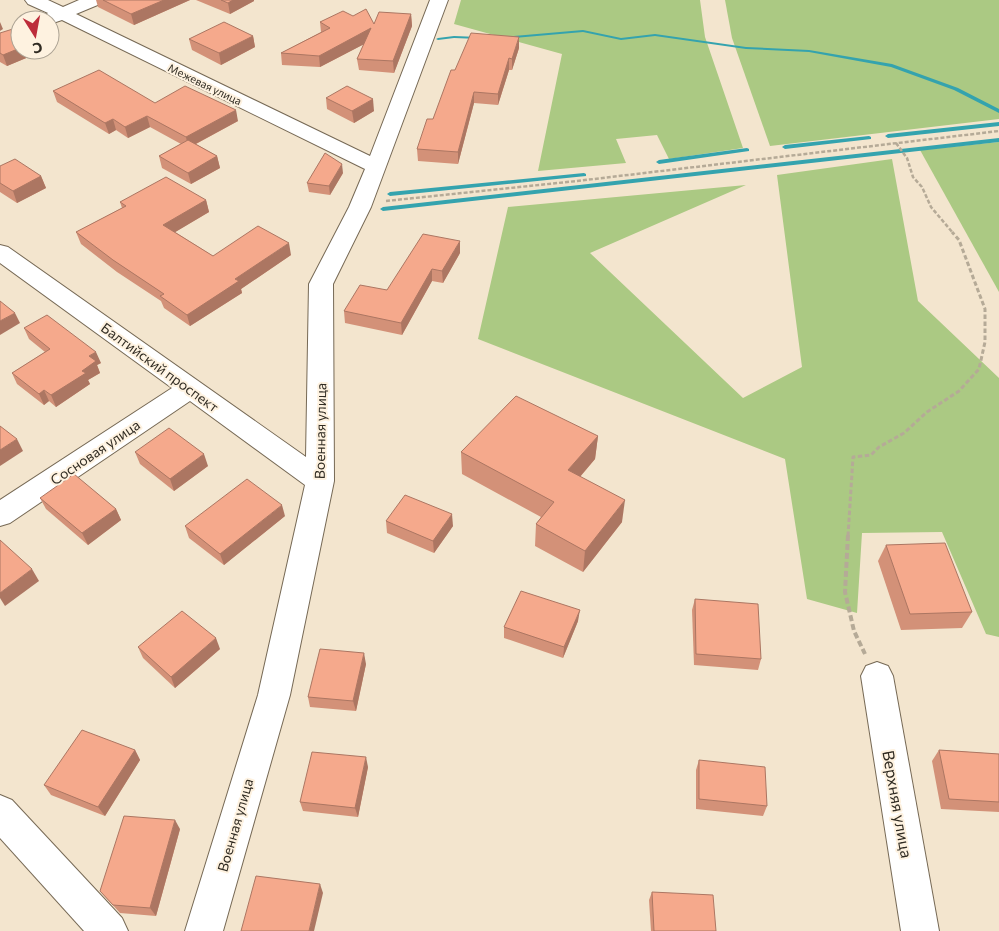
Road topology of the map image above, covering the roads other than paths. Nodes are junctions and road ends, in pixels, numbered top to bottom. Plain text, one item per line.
1 (34, 0) edge
2 (94, 0) edge
3 (433, 4) edge
4 (46, 10) edge
5 (60, 14) edge
6 (60, 20) edge
7 (376, 167) junction
8 (0, 252) edge
9 (190, 389) junction
10 (320, 481) junction
11 (0, 515) edge
12 (876, 676) road end
13 (0, 812) edge
14 (109, 931) edge
15 (204, 931) edge
16 (920, 931) edge

1 - 4 street, Межевая улица
2 - 5 street
3 - 7 street, Военная улица
6 - 7 street, Межевая улица
7 - 10 street, Военная улица
8 - 9 street, Балтийский проспект
9 - 10 street, Балтийский проспект
9 - 11 street, Сосновая улица
10 - 15 street, Военная улица
12 - 16 street, Верхняя улица
13 - 14 street

